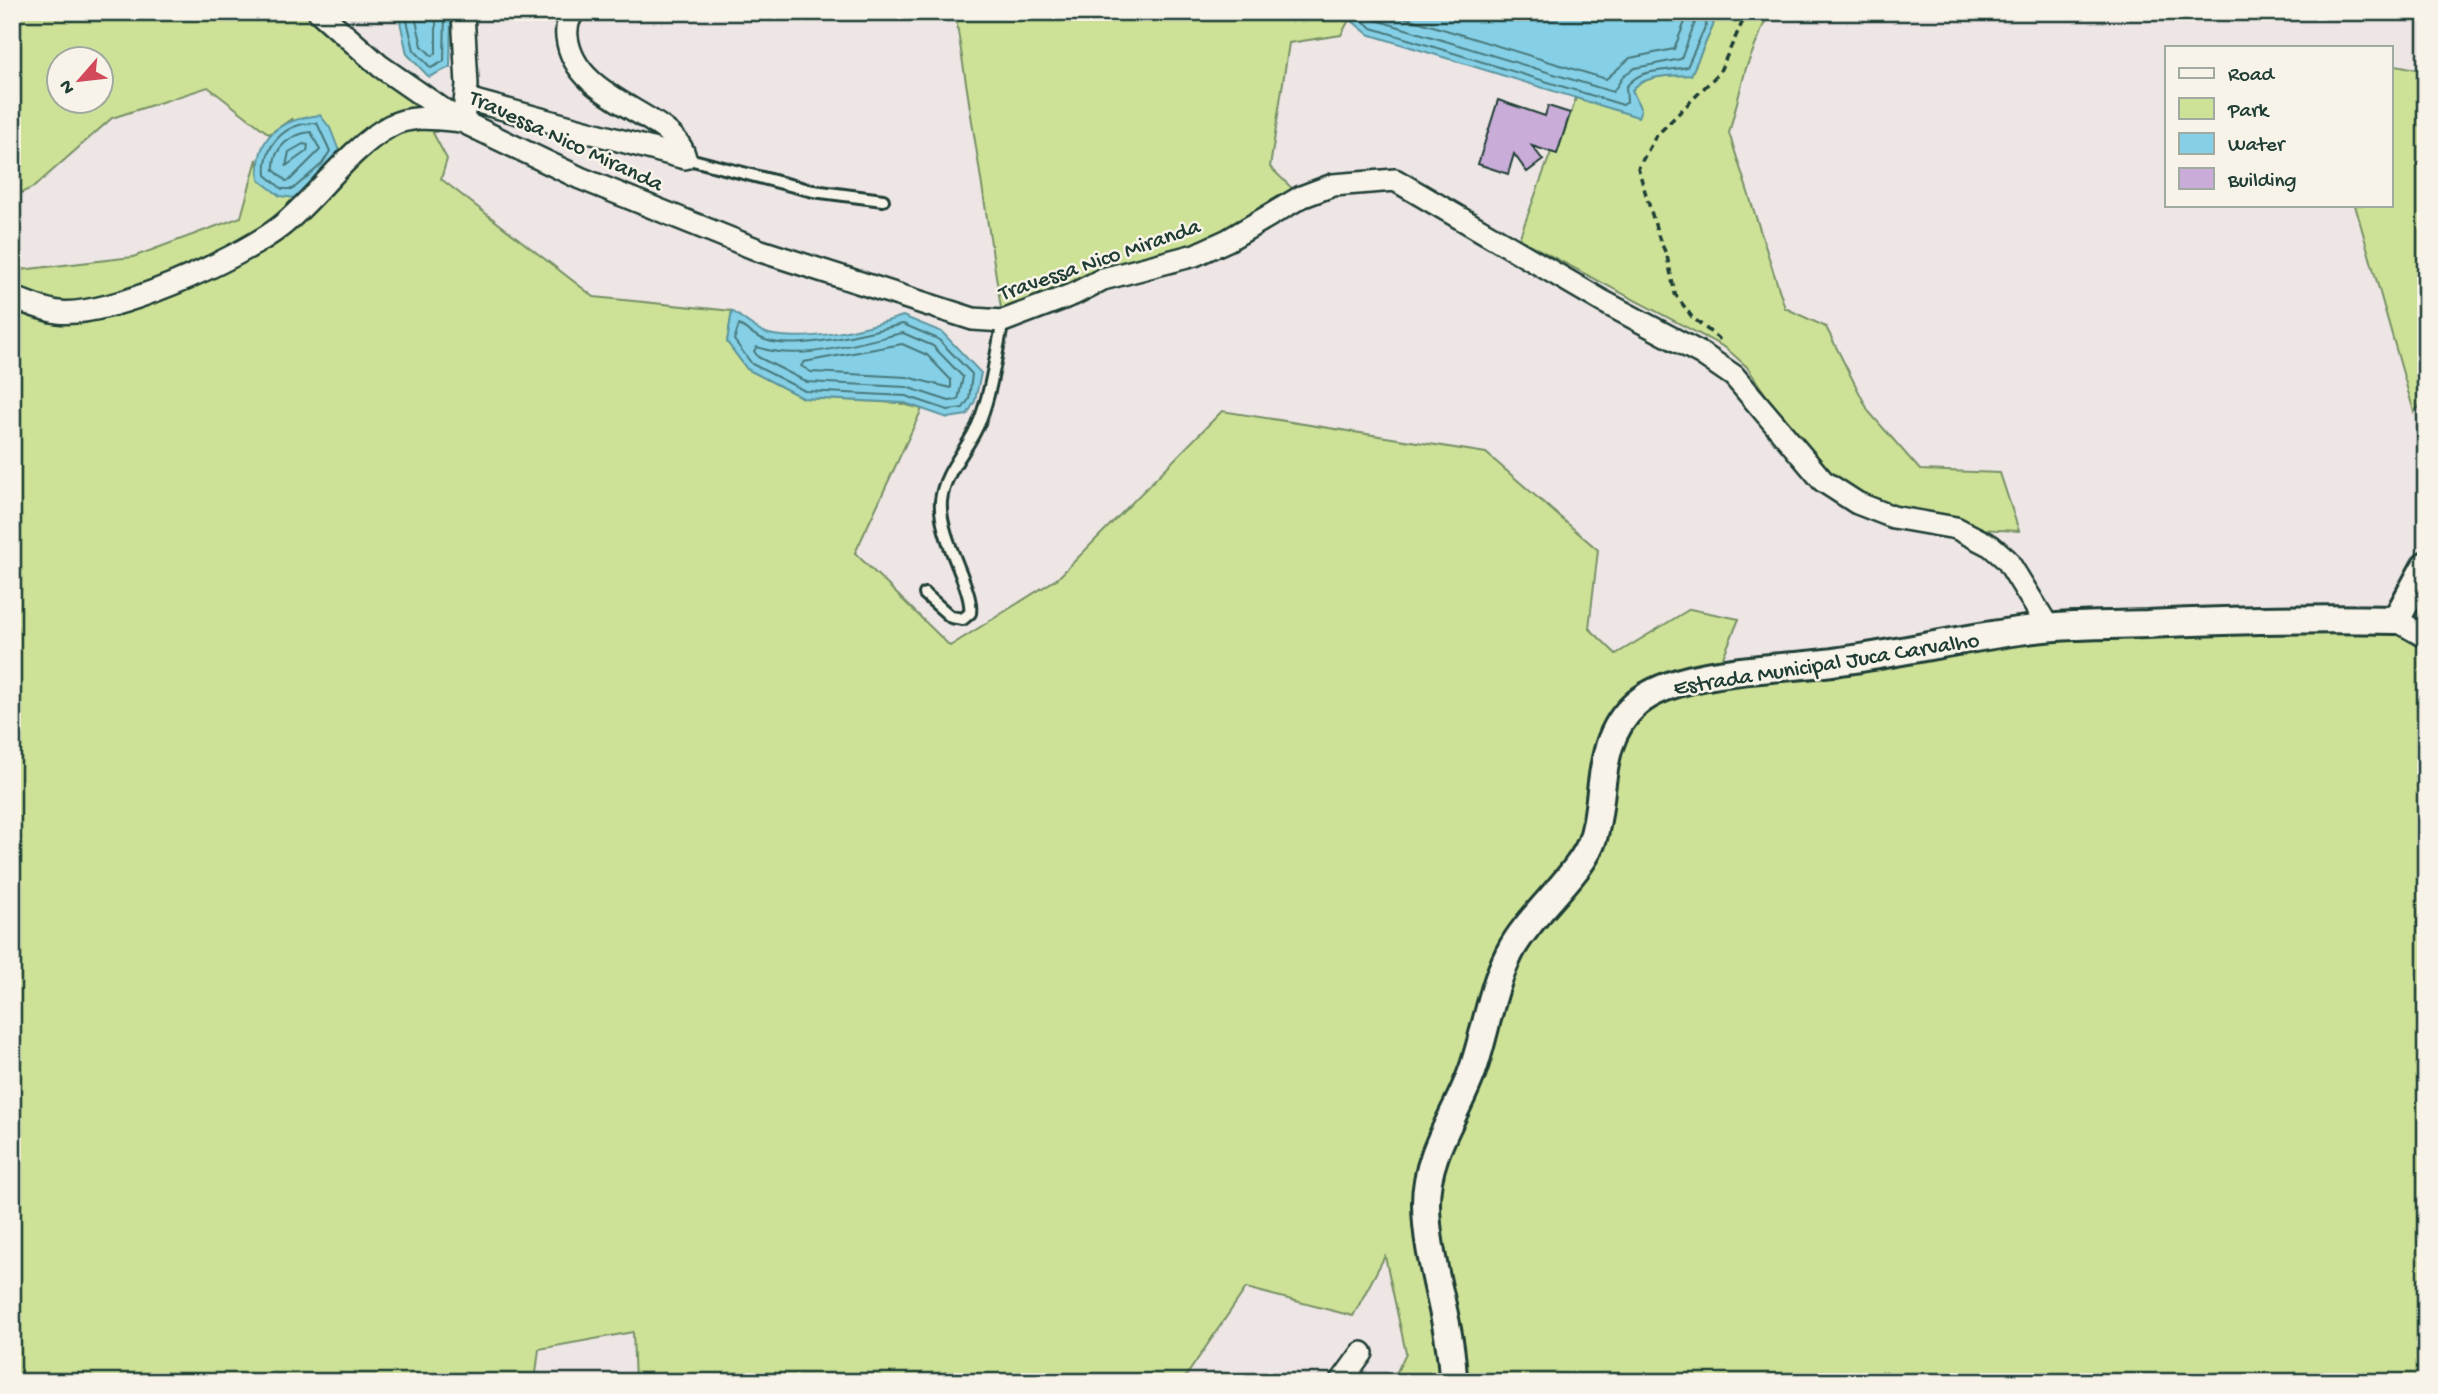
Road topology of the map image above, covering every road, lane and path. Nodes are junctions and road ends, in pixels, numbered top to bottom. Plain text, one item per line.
1 (319, 12) edge
2 (463, 12) edge
3 (574, 12) edge
4 (1747, 12) edge
5 (467, 99) junction
6 (463, 121) junction
7 (685, 158) junction
8 (883, 200) dead end
9 (12, 298) edge
10 (1003, 321) junction
11 (1723, 343) dead end
12 (2426, 565) edge
13 (925, 594) dead end
14 (2396, 621) junction
15 (2049, 628) junction
16 (2426, 637) edge
17 (1362, 1353) dead end
18 (1341, 1382) edge
19 (1453, 1382) edge

1 - 6 street, Travessa Nico Miranda
2 - 5 street
3 - 7 street
4 - 11 path
5 - 6 street
5 - 7 street
6 - 9 street
6 - 10 street, Travessa Nico Miranda
7 - 8 lane
10 - 13 lane
10 - 15 street, Travessa Nico Miranda
12 - 14 street
14 - 15 street, Estrada Municipal Juca Carvalho
14 - 16 street
15 - 19 street, Estrada Municipal Juca Carvalho
17 - 18 street

